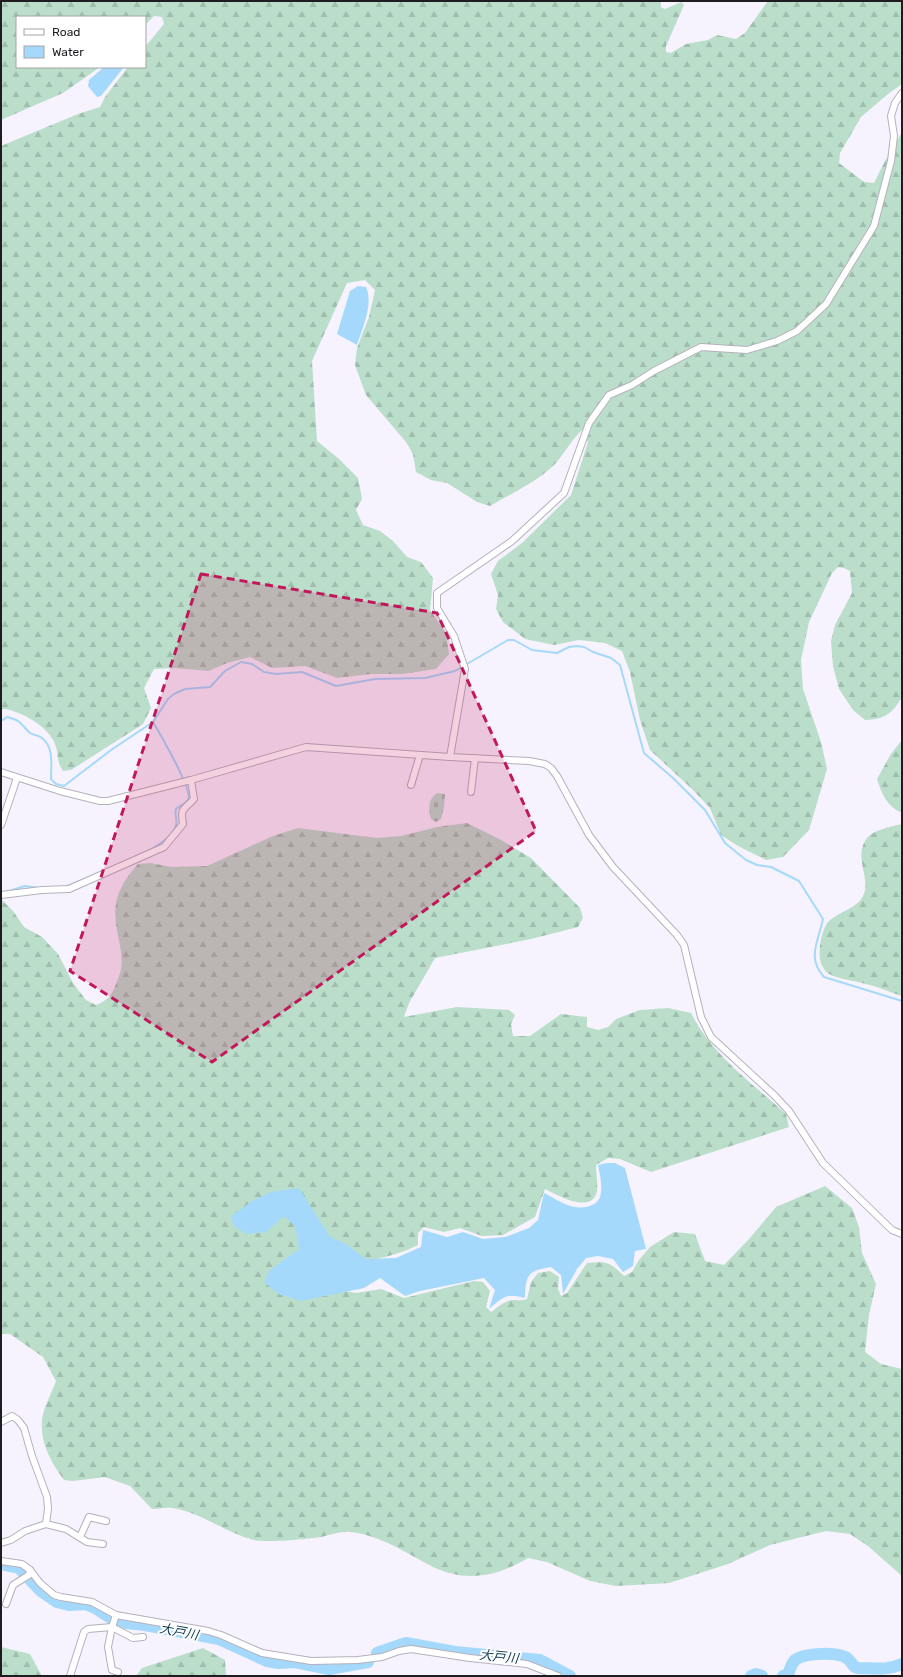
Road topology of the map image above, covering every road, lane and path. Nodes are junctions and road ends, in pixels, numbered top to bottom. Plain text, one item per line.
1 (902, 93) edge
2 (420, 755) junction
3 (450, 757) junction
4 (475, 758) junction
5 (1, 772) edge
6 (17, 778) junction
7 (191, 780) junction
8 (410, 785) dead end
9 (471, 792) dead end
10 (1, 825) edge
11 (1, 895) edge
12 (902, 1234) edge
13 (1, 1422) edge
14 (106, 1521) dead end
15 (46, 1524) junction
16 (80, 1537) junction
17 (1, 1543) edge
18 (103, 1544) dead end
19 (1, 1561) edge
20 (28, 1574) junction
21 (6, 1604) dead end
22 (114, 1622) junction
23 (143, 1637) dead end
24 (118, 1672) dead end
25 (70, 1676) edge
26 (558, 1676) edge

1 - 3 street
2 - 3 street
2 - 7 street
2 - 8 street
3 - 4 street
4 - 9 street
4 - 12 street
5 - 6 street
6 - 7 street
6 - 10 street
7 - 11 street
13 - 15 street
14 - 16 street
15 - 16 street
15 - 17 street
16 - 18 street
19 - 20 street
20 - 21 street
20 - 22 street
22 - 23 street
22 - 24 street
22 - 25 street
22 - 26 street

